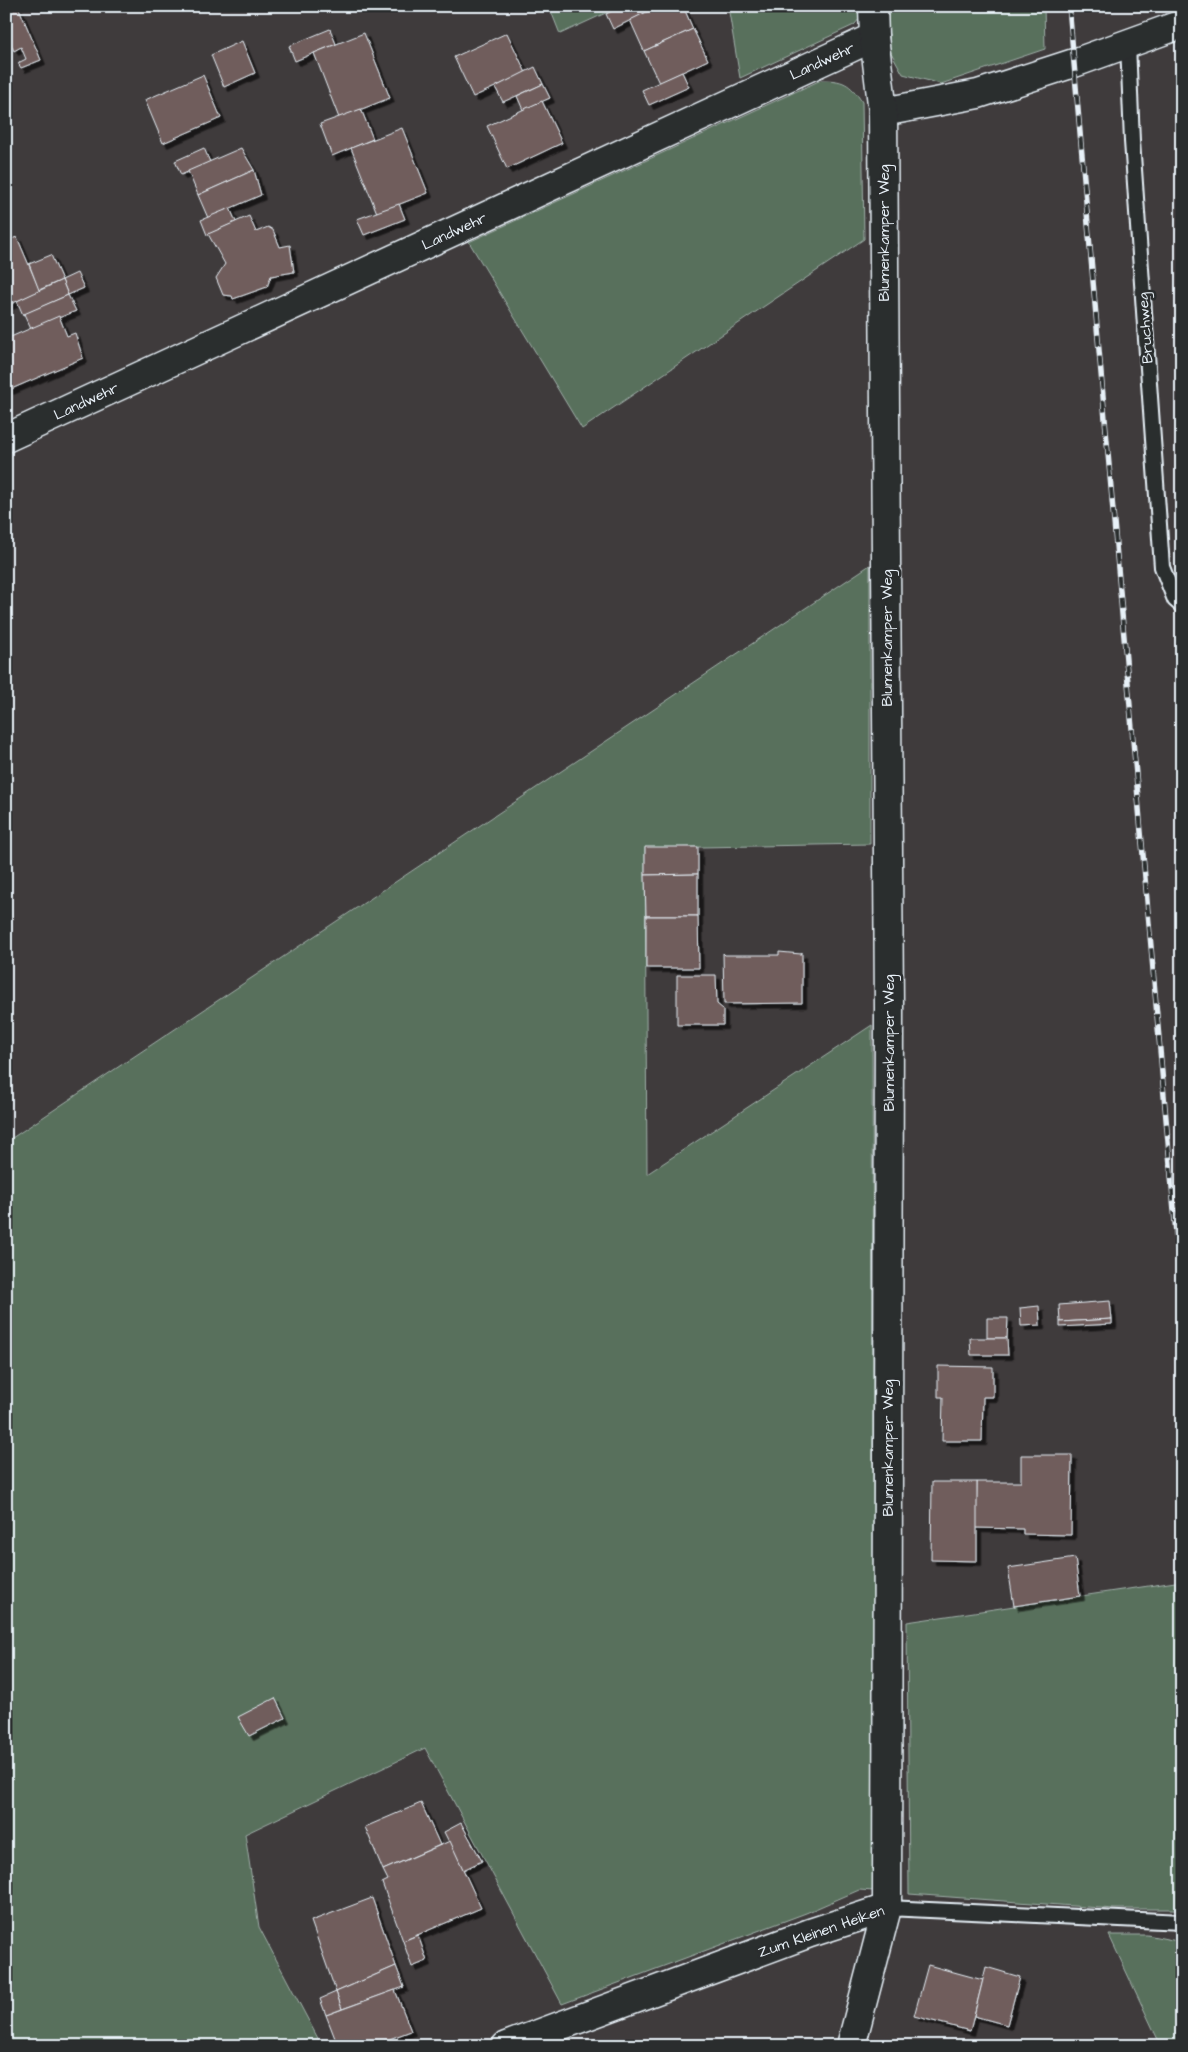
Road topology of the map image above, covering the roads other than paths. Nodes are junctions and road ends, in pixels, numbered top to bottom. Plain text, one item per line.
1 (873, 6) edge
2 (1182, 24) edge
3 (874, 37) junction
4 (1128, 44) junction
5 (883, 112) junction
6 (6, 438) edge
7 (1182, 606) edge
8 (887, 1908) junction
9 (1182, 1922) edge
10 (506, 2046) edge
11 (851, 2046) edge

1 - 3 street
2 - 4 street
3 - 5 street, Blumenkamper Weg
3 - 6 street, Landwehr
4 - 5 street
4 - 7 lane, Bruchweg
5 - 8 street, Blumenkamper Weg
8 - 9 lane, Zum Kleinen Heiken
8 - 10 street, Zum Kleinen Heiken
8 - 11 street, Blumenkamper Weg

